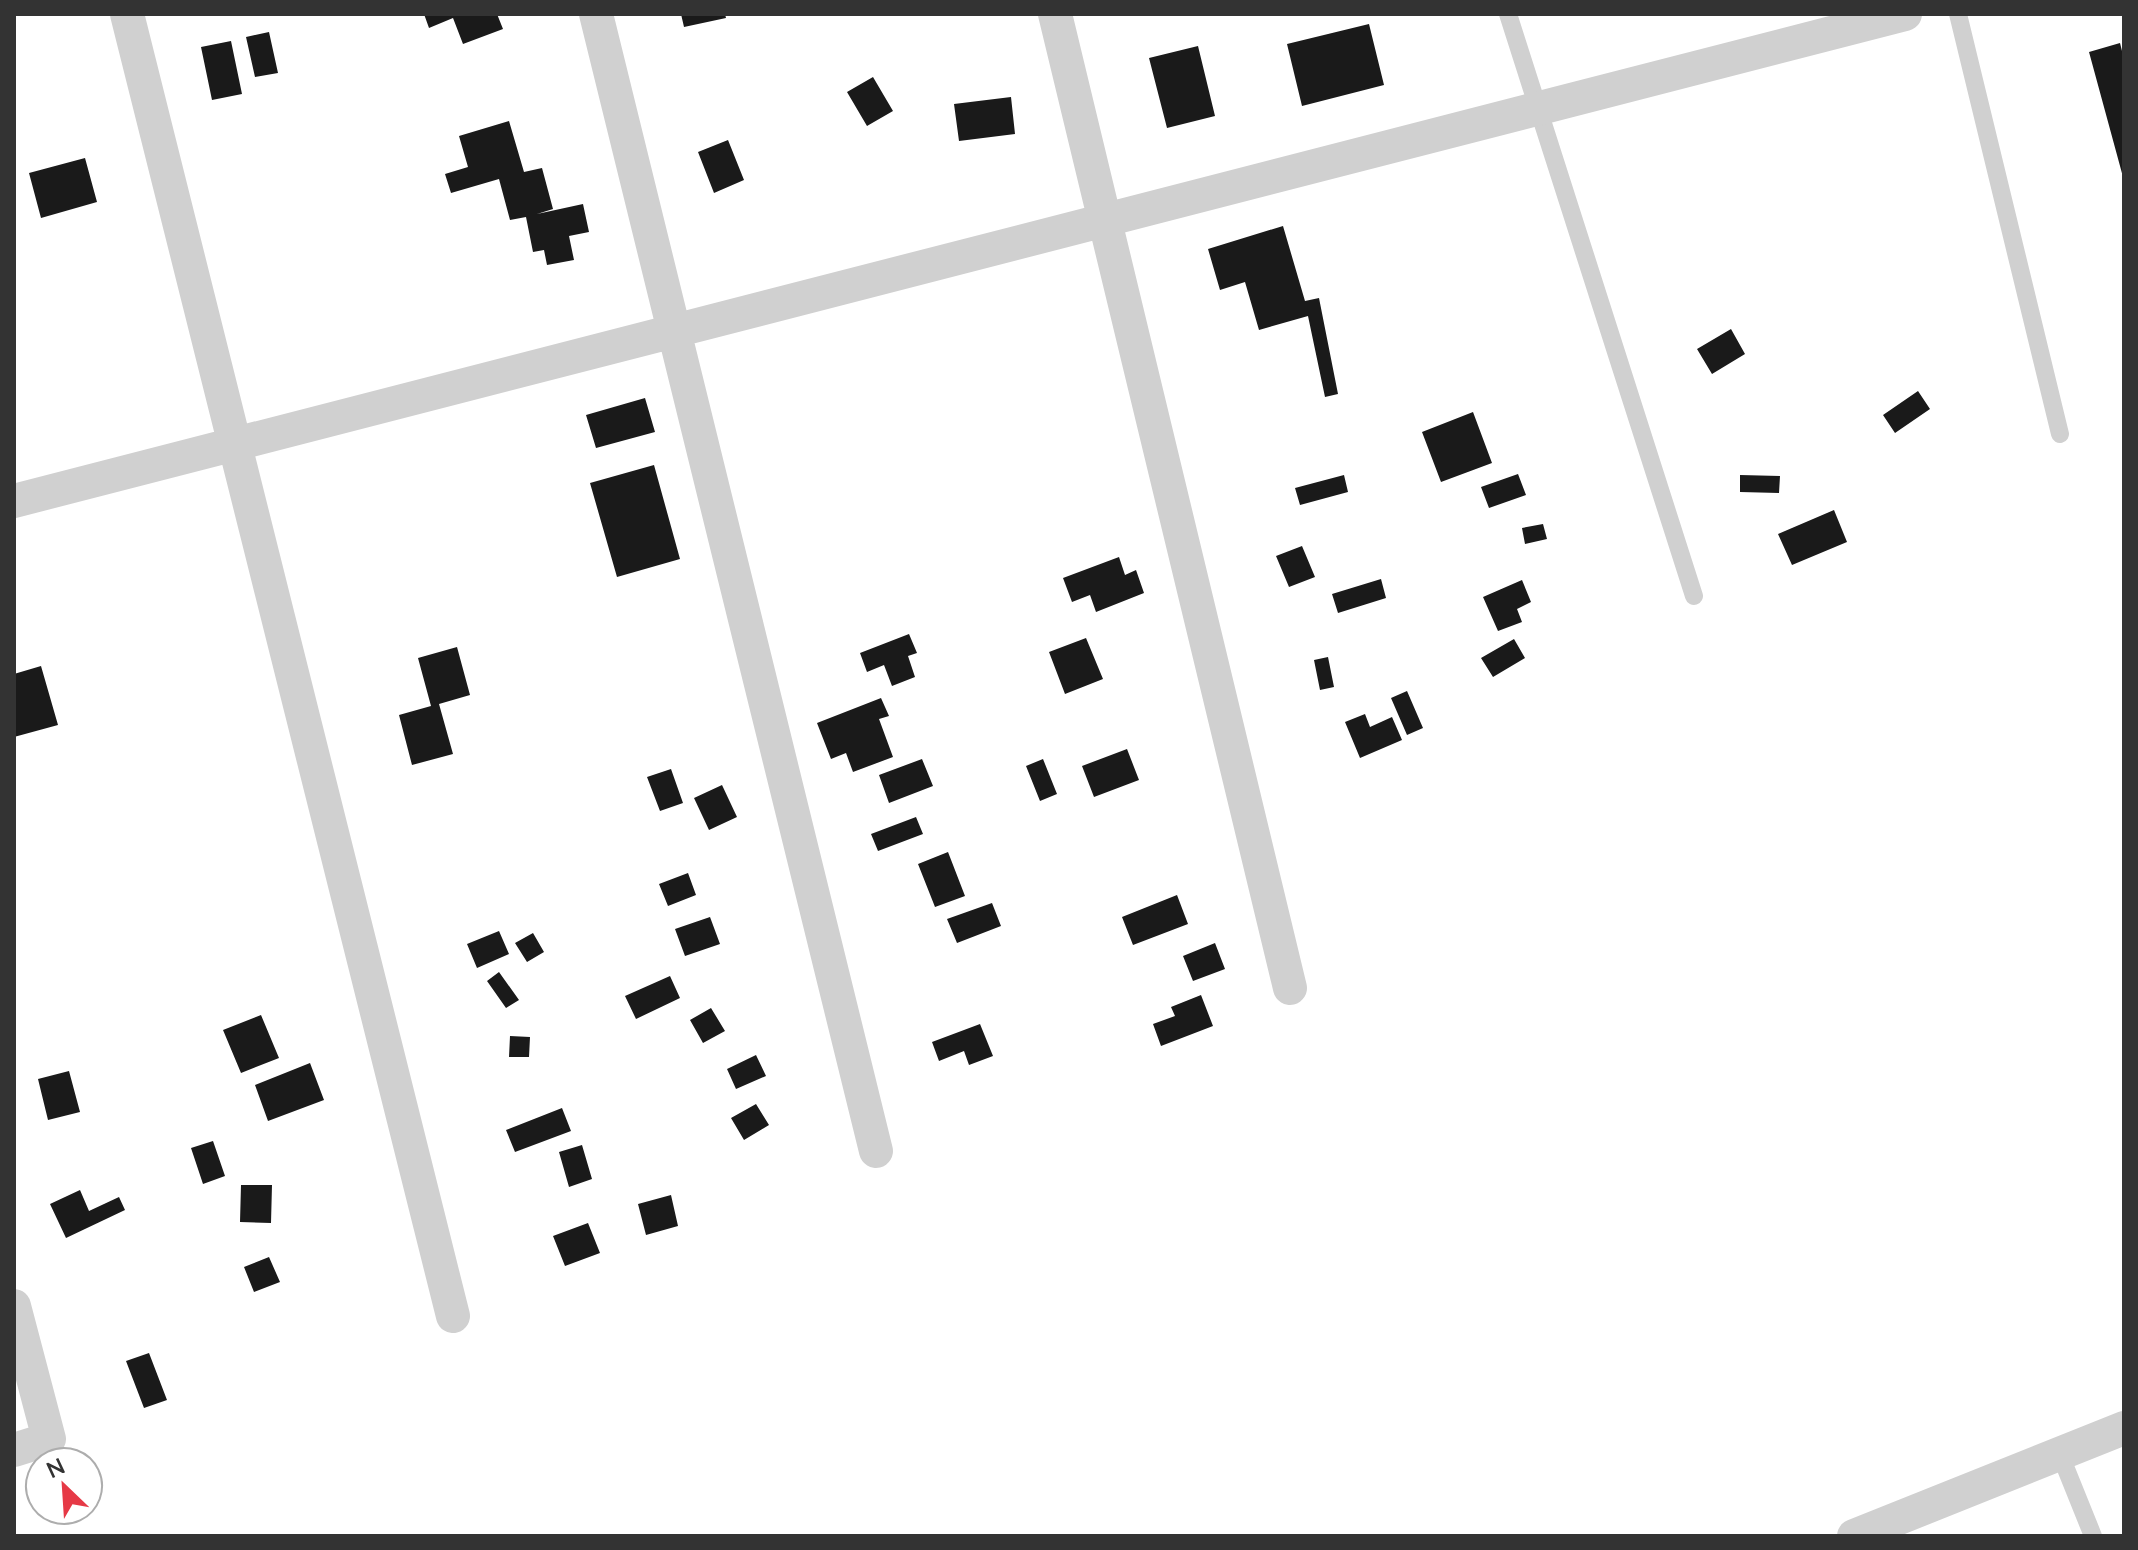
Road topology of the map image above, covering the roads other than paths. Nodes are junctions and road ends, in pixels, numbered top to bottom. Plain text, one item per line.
1 (127, 14) edge
2 (596, 14) edge
3 (1055, 14) edge
4 (1508, 14) edge
5 (1905, 14) edge
6 (1958, 14) edge
7 (1538, 108) junction
8 (1104, 220) junction
9 (675, 330) junction
10 (2060, 434) dead end
11 (235, 444) junction
12 (14, 501) edge
13 (1694, 596) dead end
14 (1290, 988) dead end
15 (876, 1151) dead end
16 (14, 1306) edge
17 (453, 1316) dead end
18 (2124, 1428) edge
19 (14, 1450) edge
20 (2060, 1454) junction
21 (1854, 1536) edge
22 (2093, 1536) edge

1 - 11 street
2 - 9 street
3 - 8 street
4 - 7 lane
5 - 7 street
6 - 10 lane
7 - 8 street
7 - 13 lane
8 - 9 street
8 - 14 street
9 - 11 street
9 - 15 street
11 - 12 street
11 - 17 street
16 - 19 street
18 - 20 street
20 - 21 street
20 - 22 lane

